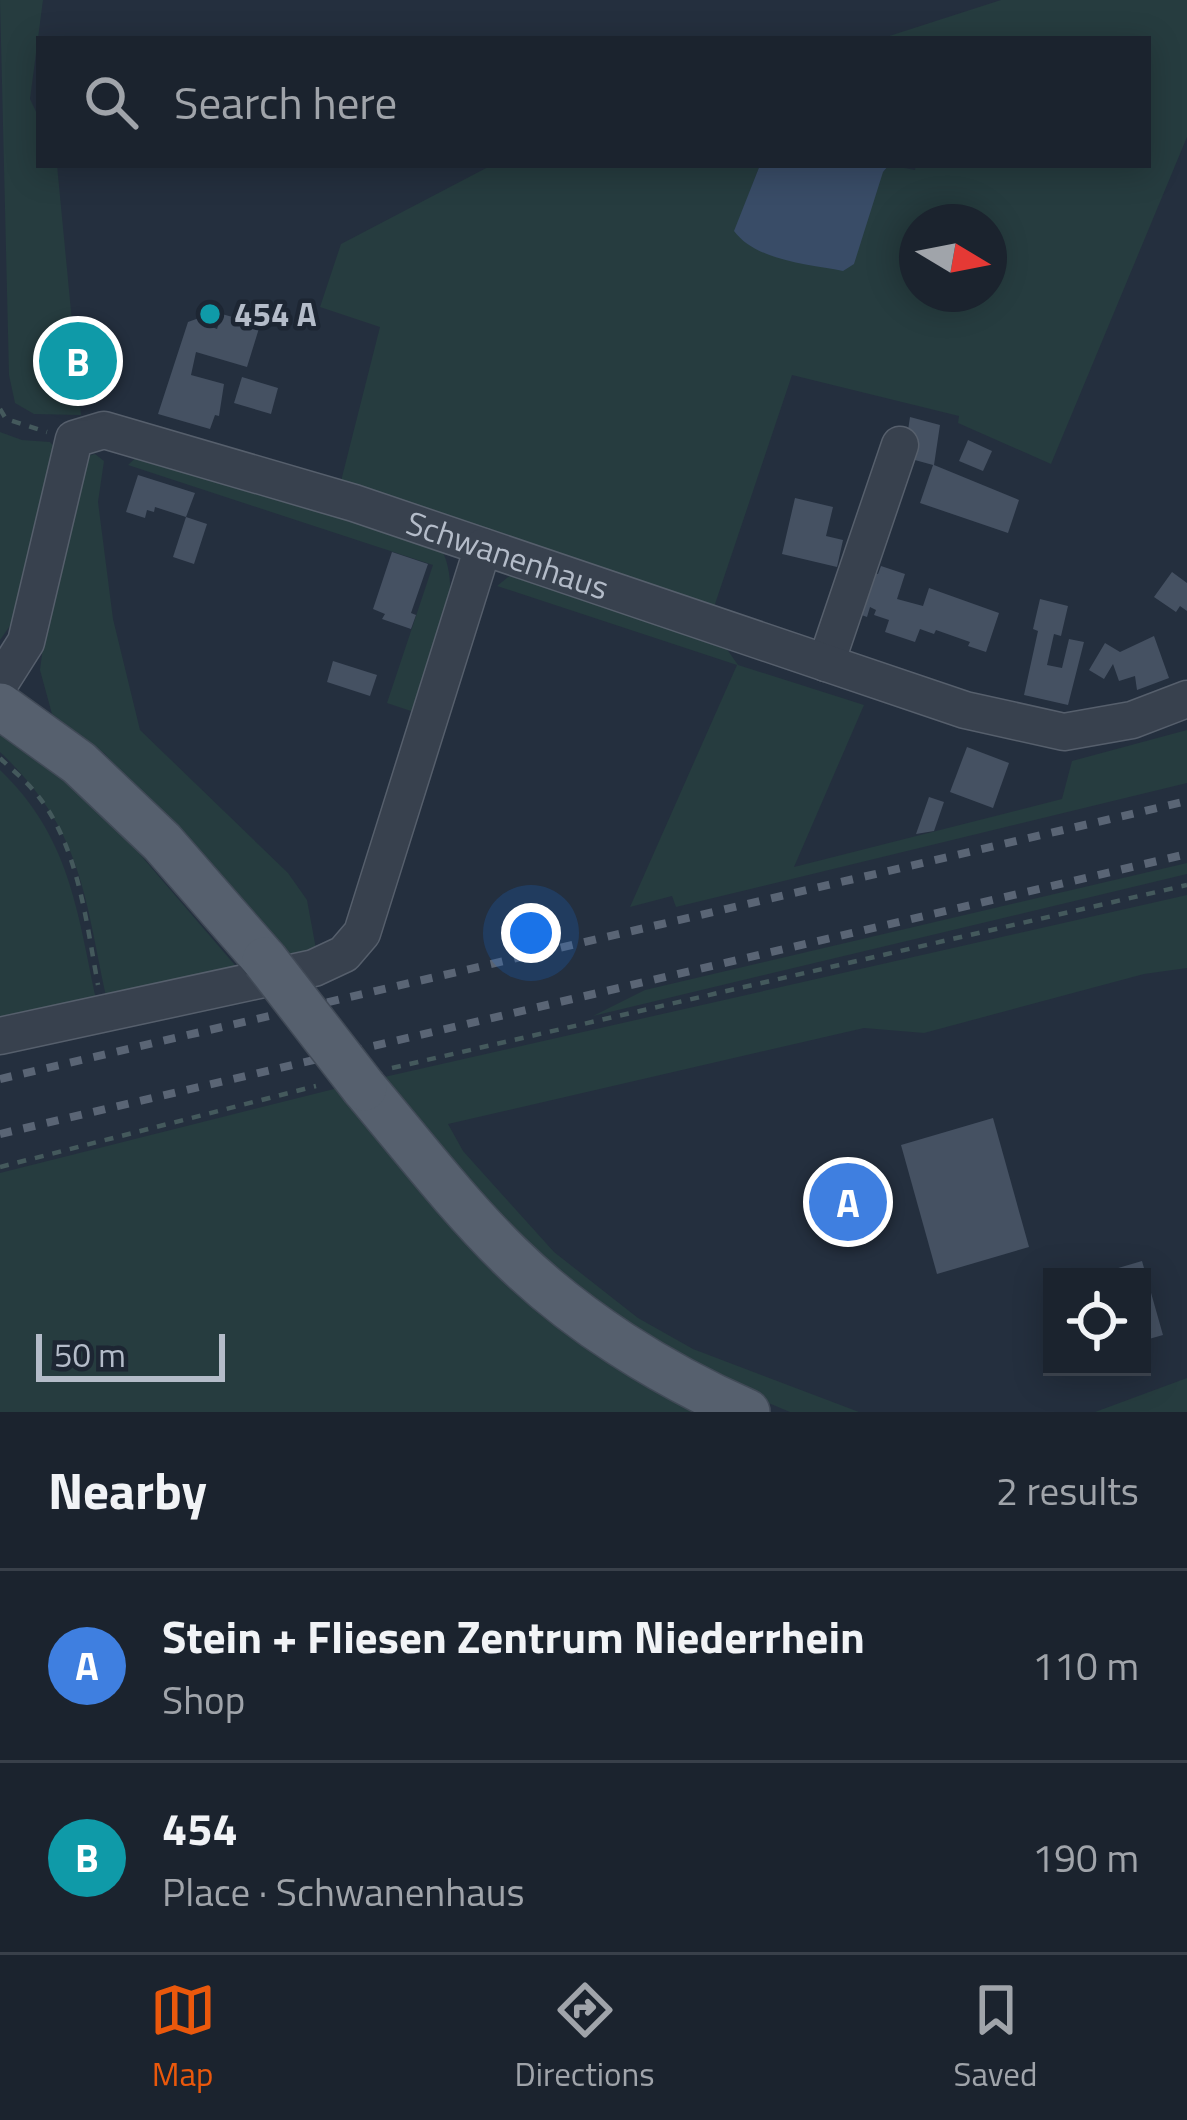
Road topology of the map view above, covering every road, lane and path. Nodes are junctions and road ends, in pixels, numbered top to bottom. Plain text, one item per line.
1 (0, 409) edge
2 (74, 439) junction
3 (900, 445) dead end
4 (483, 547) junction
5 (826, 663) junction
6 (0, 683) edge
7 (1187, 698) edge
8 (0, 706) edge
9 (0, 758) edge
10 (1187, 885) edge
11 (103, 1015) junction
12 (0, 1036) edge
13 (358, 1081) junction
14 (0, 1167) edge
15 (747, 1412) edge

1 - 2 path
2 - 4 street, Schwanenhaus
2 - 6 street
3 - 5 street
4 - 5 street, Schwanenhaus
4 - 11 street
5 - 7 street, Schwanenhaus
8 - 13 main road, bridge
9 - 11 path
10 - 13 path
11 - 12 street
13 - 14 path
13 - 15 main road

